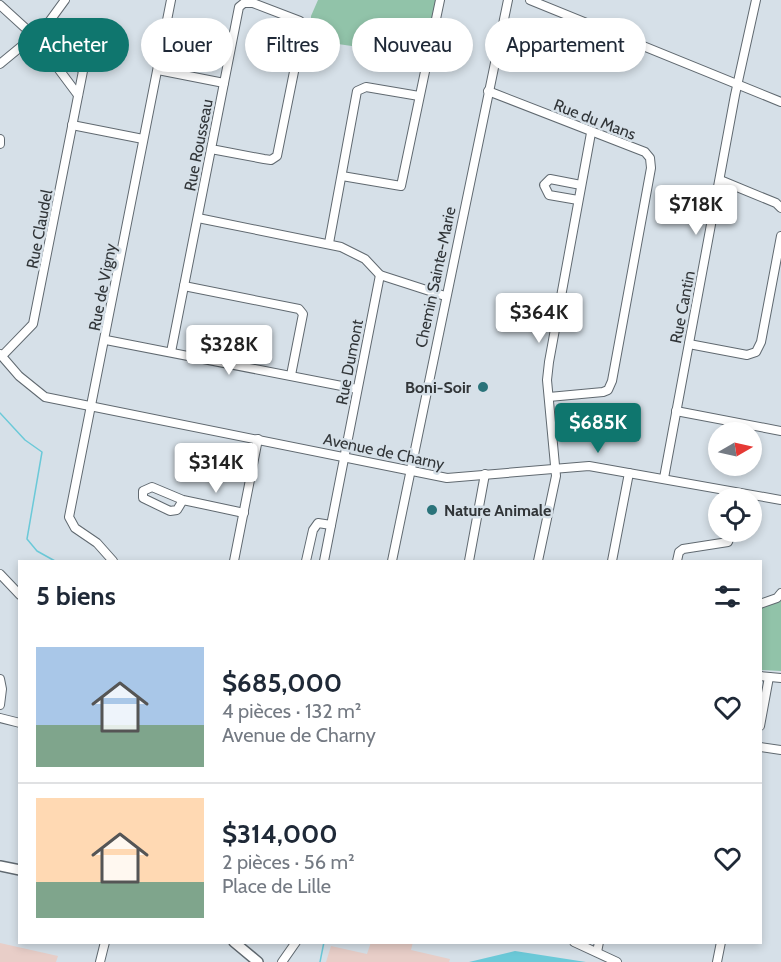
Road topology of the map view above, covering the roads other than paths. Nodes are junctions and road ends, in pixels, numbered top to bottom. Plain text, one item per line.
1 (65, 0) edge
2 (171, 0) edge
3 (440, 0) edge
4 (508, 0) edge
5 (530, 0) edge
6 (756, 0) edge
7 (0, 5) edge
8 (52, 18) edge
9 (168, 18) edge
10 (18, 21) edge
11 (18, 49) edge
12 (0, 64) edge
13 (61, 72) edge
14 (83, 72) edge
15 (158, 72) edge
16 (168, 72) edge
17 (224, 83) junction
18 (738, 83) junction
19 (488, 91) junction
20 (78, 95) junction
21 (419, 96) junction
22 (781, 102) edge
23 (72, 125) junction
24 (591, 133) junction
25 (0, 139) edge
26 (143, 139) junction
27 (0, 144) edge
28 (211, 149) junction
29 (342, 176) junction
30 (720, 180) junction
31 (581, 185) junction
32 (578, 201) junction
33 (781, 208) edge
34 (198, 218) junction
35 (781, 236) edge
36 (329, 243) junction
37 (380, 275) junction
38 (184, 286) junction
39 (445, 296) junction
40 (106, 340) junction
41 (689, 344) junction
42 (171, 352) junction
43 (1, 355) edge
44 (291, 375) junction
45 (357, 389) junction
46 (549, 397) junction
47 (91, 406) junction
48 (676, 411) junction
49 (781, 431) edge
50 (258, 439) junction
51 (345, 456) junction
52 (556, 468) junction
53 (409, 471) junction
54 (629, 473) junction
55 (485, 474) junction
56 (664, 478) junction
57 (708, 488) edge
58 (762, 498) edge
59 (183, 500) junction
60 (781, 500) edge
61 (244, 513) junction
62 (330, 525) junction
63 (728, 542) edge
64 (112, 560) edge
65 (234, 560) edge
66 (306, 560) edge
67 (324, 560) edge
68 (392, 560) edge
69 (469, 560) edge
70 (538, 560) edge
71 (612, 560) edge
72 (677, 560) edge
73 (0, 574) edge
74 (781, 593) edge
75 (18, 594) edge
76 (762, 603) edge
77 (765, 676) edge
78 (781, 678) edge
79 (0, 680) edge
80 (0, 705) edge
81 (762, 706) edge
82 (0, 718) edge
83 (18, 722) edge
84 (762, 747) edge
85 (781, 750) edge
86 (0, 866) edge
87 (18, 870) edge
88 (104, 944) edge
89 (236, 944) edge
90 (295, 944) edge
91 (579, 944) edge
92 (599, 944) edge
93 (721, 944) edge
94 (597, 952) junction
95 (100, 962) edge
96 (258, 962) edge
97 (282, 962) edge
98 (617, 962) edge
99 (717, 962) edge

1 - 8 street
2 - 9 street, Rue de Vigny
3 - 21 street
4 - 19 street, Chemin Sainte-Marie
5 - 18 street
6 - 18 street, Rue Cantin
7 - 10 street
11 - 12 street
13 - 20 street
14 - 20 street, Rue Claudel
15 - 26 street, Rue de Vigny
16 - 17 street
17 - 28 street, Rue Rousseau
17 - 28 street, Rue Rousseau
18 - 22 street
18 - 30 street, Rue Cantin
19 - 24 street, Rue du Mans
19 - 39 street, Chemin Sainte-Marie
20 - 23 street, Rue Claudel
21 - 29 street
21 - 29 street
23 - 26 street
23 - 43 street, Rue Claudel
24 - 31 street
24 - 46 street, Rue du Mans
25 - 27 street
26 - 40 street, Rue de Vigny
28 - 34 street, Rue Rousseau
29 - 36 street
30 - 33 street
30 - 41 street, Rue Cantin
31 - 32 street
31 - 32 street
32 - 46 street
34 - 36 street
34 - 38 street, Rue Rousseau
35 - 41 street
36 - 37 street
37 - 39 street
37 - 45 street, Rue Dumont
38 - 42 street, Rue Rousseau
38 - 44 street
39 - 53 street, Chemin Sainte-Marie
40 - 42 street
40 - 47 street, Rue de Vigny
41 - 48 street, Rue Cantin
42 - 44 street
43 - 47 street, Avenue de Charny
44 - 45 street
45 - 51 street, Rue Dumont
46 - 52 street
47 - 50 street, Avenue de Charny
47 - 64 street, Rue de Vigny
48 - 49 street
48 - 56 street, Rue Cantin
50 - 51 street, Avenue de Charny
50 - 61 street
51 - 53 street, Avenue de Charny
51 - 62 street, Rue Dumont
52 - 54 street, Avenue de Charny
52 - 55 street, Avenue de Charny
52 - 70 street
53 - 55 street, Avenue de Charny
53 - 68 street, Chemin Sainte-Marie
54 - 56 street, Avenue de Charny
54 - 71 street
55 - 69 street
56 - 57 street, Avenue de Charny
58 - 60 street, Avenue de Charny
59 - 59 street
59 - 61 street
61 - 65 street
62 - 66 street
62 - 67 street, Rue Dumont
63 - 72 street
73 - 75 street
74 - 76 street
77 - 78 street
77 - 81 street
79 - 80 street
82 - 83 street
84 - 85 street
86 - 87 main road
88 - 95 street
89 - 96 main road
90 - 97 street
91 - 94 street
92 - 94 street
93 - 99 street
94 - 98 street

